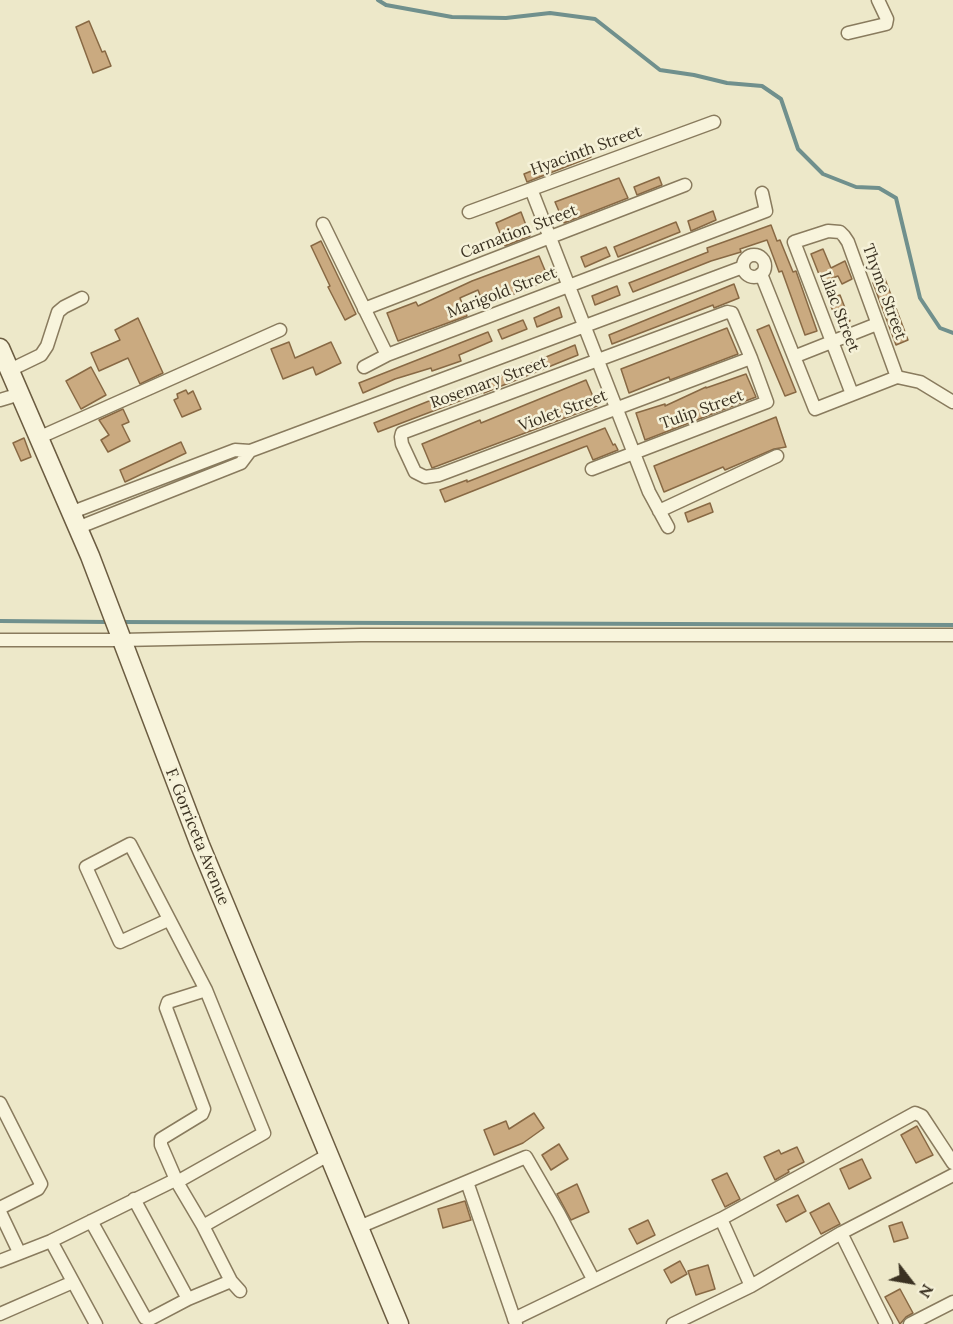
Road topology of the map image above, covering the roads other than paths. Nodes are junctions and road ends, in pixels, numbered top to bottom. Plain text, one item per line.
1 (878, 0) edge
2 (848, 33) dead end
3 (714, 122) dead end
4 (685, 185) dead end
5 (531, 189) junction
6 (762, 193) dead end
7 (469, 212) dead end
8 (323, 224) dead end
9 (551, 238) junction
10 (794, 242) joint
11 (743, 267) junction
12 (761, 274) junction
13 (569, 284) junction
14 (82, 298) dead end
15 (364, 309) junction
16 (877, 324) junction
17 (586, 326) junction
18 (280, 330) dead end
19 (832, 342) junction
20 (0, 348) edge
21 (387, 355) junction
22 (796, 357) junction
23 (751, 358) junction
24 (598, 360) junction
25 (364, 367) dead end
26 (10, 370) junction
27 (897, 376) junction
28 (20, 394) junction
29 (852, 394) junction
30 (0, 400) edge
31 (953, 402) edge
32 (617, 409) junction
33 (38, 438) junction
34 (402, 444) joint
35 (634, 453) junction
36 (777, 456) dead end
37 (592, 469) dead end
38 (659, 511) junction
39 (73, 520) junction
40 (668, 527) dead end
41 (953, 635) edge
42 (0, 640) edge
43 (121, 640) junction
44 (168, 920) junction
45 (206, 990) junction
46 (0, 1103) edge
47 (951, 1154) edge
48 (328, 1155) junction
49 (953, 1175) edge
50 (177, 1181) junction
51 (467, 1182) junction
52 (134, 1199) junction
53 (0, 1210) edge
54 (721, 1219) junction
55 (91, 1221) junction
56 (203, 1226) junction
57 (359, 1227) junction
58 (842, 1233) junction
59 (51, 1241) junction
60 (19, 1252) junction
61 (0, 1261) edge
62 (593, 1280) junction
63 (231, 1281) junction
64 (73, 1282) junction
65 (752, 1286) junction
66 (240, 1291) dead end
67 (188, 1299) junction
68 (953, 1302) edge
69 (0, 1314) edge
70 (515, 1321) edge
71 (92, 1323) edge
72 (399, 1324) edge
73 (673, 1324) edge
74 (886, 1324) edge
75 (910, 1324) edge

1 - 2 street
3 - 5 street, Hyacinth Street
4 - 9 street, Carnation Street
5 - 7 street, Hyacinth Street
5 - 9 street
6 - 13 street, Marigold Street
8 - 15 street
9 - 13 street
9 - 15 street, Carnation Street
10 - 16 street, Thyme Street
10 - 19 street, Lilac Street
11 - 12 street
11 - 12 street
11 - 17 street
12 - 22 street
13 - 17 street
13 - 21 street, Marigold Street
14 - 26 street
15 - 21 street
16 - 19 street
16 - 27 street, Thyme Street
17 - 24 street
17 - 39 street
18 - 33 street
19 - 22 street
19 - 29 street, Lilac Street
20 - 26 main road, F. Gorriceta Avenue
21 - 25 street, Marigold Street
22 - 29 street
23 - 24 street, Tulip Street
23 - 32 street, Violet Street
23 - 35 street, Tulip Street
24 - 32 street
24 - 34 street, Rosemary Street
26 - 28 main road, F. Gorriceta Avenue
27 - 29 street
27 - 31 street
28 - 30 street
28 - 33 main road, F. Gorriceta Avenue
32 - 34 street, Violet Street
32 - 35 street
33 - 39 main road, F. Gorriceta Avenue
35 - 37 street, Tulip Street
35 - 38 street
36 - 38 street
38 - 40 street
39 - 43 main road, F. Gorriceta Avenue
41 - 43 street
42 - 43 street
43 - 48 main road, F. Gorriceta Avenue
44 - 44 street
44 - 45 street
45 - 50 street
45 - 50 street
46 - 53 street
47 - 54 street
48 - 56 street
48 - 57 main road, F. Gorriceta Avenue
49 - 58 street
50 - 52 street
50 - 56 street
51 - 57 street
51 - 62 street
51 - 70 street
52 - 55 street
52 - 67 street
53 - 60 street
54 - 62 street
54 - 65 street
55 - 59 street
55 - 67 street
56 - 63 street
57 - 72 main road, F. Gorriceta Avenue
58 - 65 street
58 - 74 street
59 - 60 street
59 - 64 street
60 - 61 street
62 - 70 street
63 - 66 street
63 - 67 street
64 - 69 street
64 - 71 street
65 - 73 street
68 - 75 street

